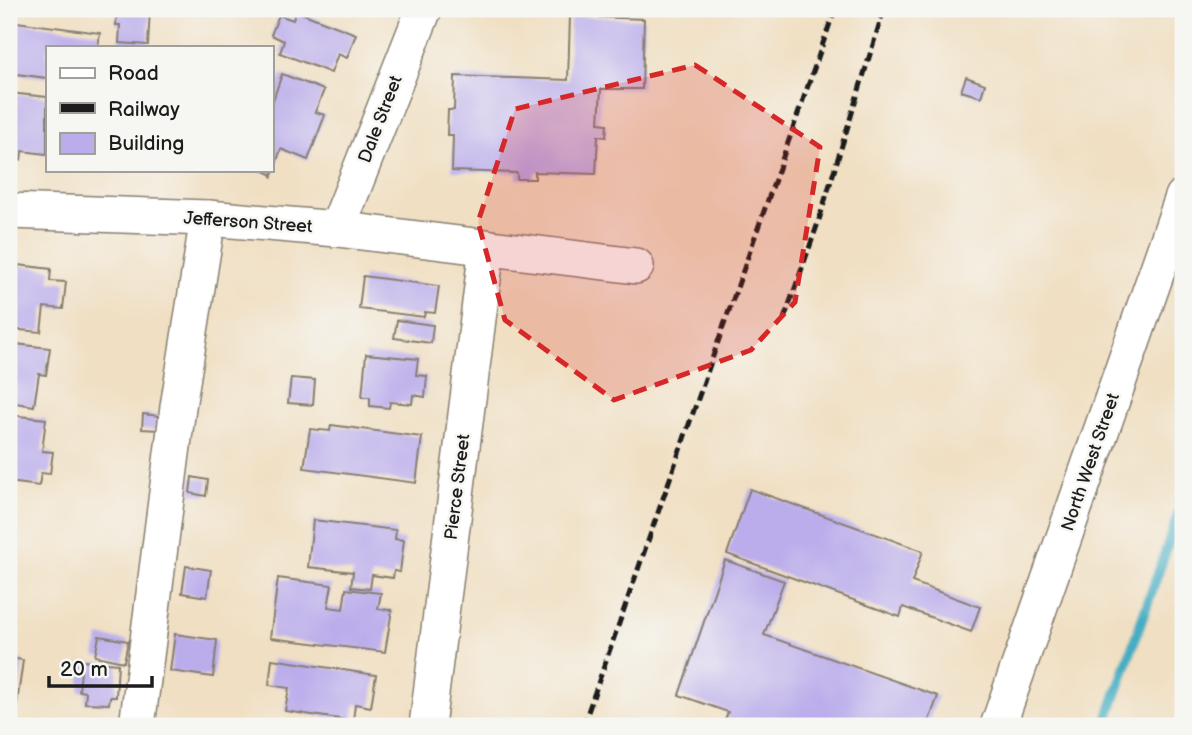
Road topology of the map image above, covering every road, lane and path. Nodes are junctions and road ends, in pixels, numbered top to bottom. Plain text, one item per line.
1 (424, 9) edge
2 (1183, 197) edge
3 (9, 211) edge
4 (208, 218) junction
5 (337, 229) junction
6 (487, 247) junction
7 (636, 266) dead end
8 (137, 726) edge
9 (427, 726) edge
10 (998, 726) edge

1 - 5 street, Dale Street
2 - 10 street, North West Street
3 - 4 street, Jefferson Street
4 - 5 street, Jefferson Street
4 - 8 street
5 - 6 street, Jefferson Street
6 - 7 street, Jefferson Street
6 - 9 street, Pierce Street

